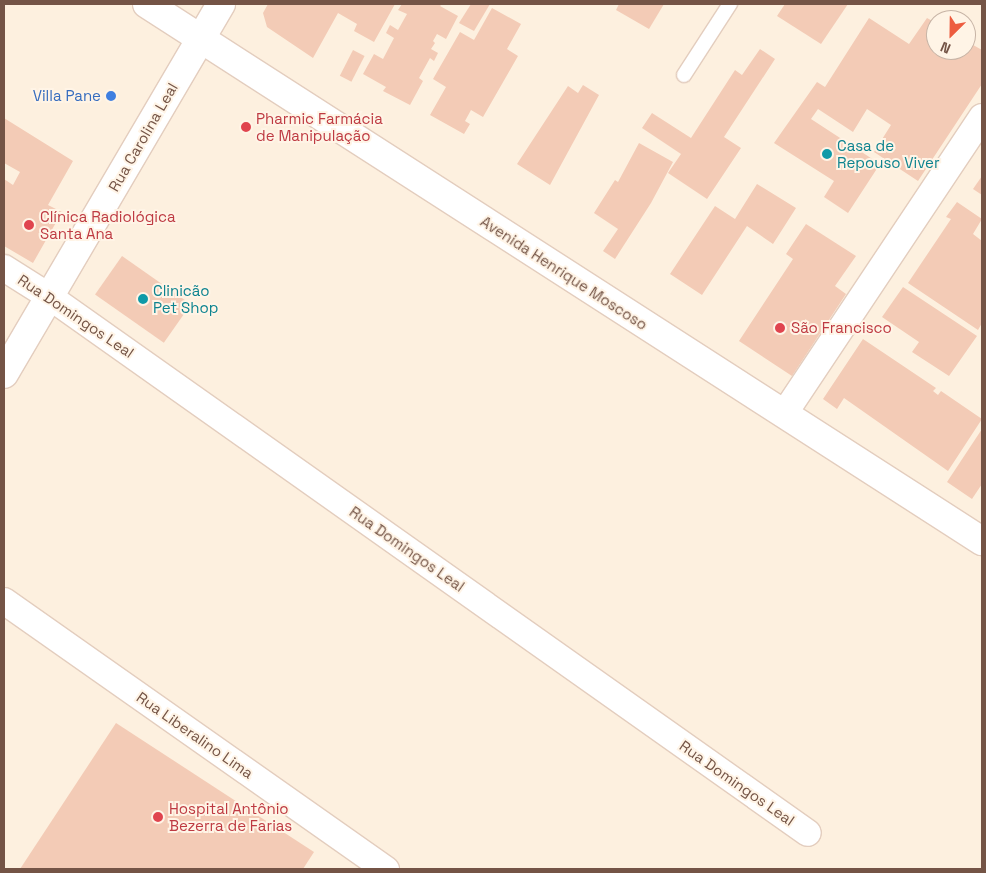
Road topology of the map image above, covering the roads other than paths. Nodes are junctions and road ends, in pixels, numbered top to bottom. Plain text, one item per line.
1 (147, 4) edge
2 (221, 4) edge
3 (730, 4) edge
4 (200, 38) junction
5 (684, 75) dead end
6 (982, 117) edge
7 (4, 268) edge
8 (50, 297) junction
9 (4, 374) edge
10 (784, 414) junction
11 (982, 541) edge
12 (4, 601) edge
13 (808, 833) dead end
14 (386, 869) edge

1 - 4 main road, Avenida Henrique Moscoso
2 - 4 main road, Rua Carolina Leal
3 - 5 lane
4 - 8 main road, Rua Carolina Leal
4 - 10 main road, Avenida Henrique Moscoso
6 - 10 street
7 - 8 street, Rua Domingos Leal
8 - 9 main road, Rua Carolina Leal
8 - 13 street, Rua Domingos Leal
10 - 11 main road, Avenida Henrique Moscoso
12 - 14 street, Rua Liberalino Lima

